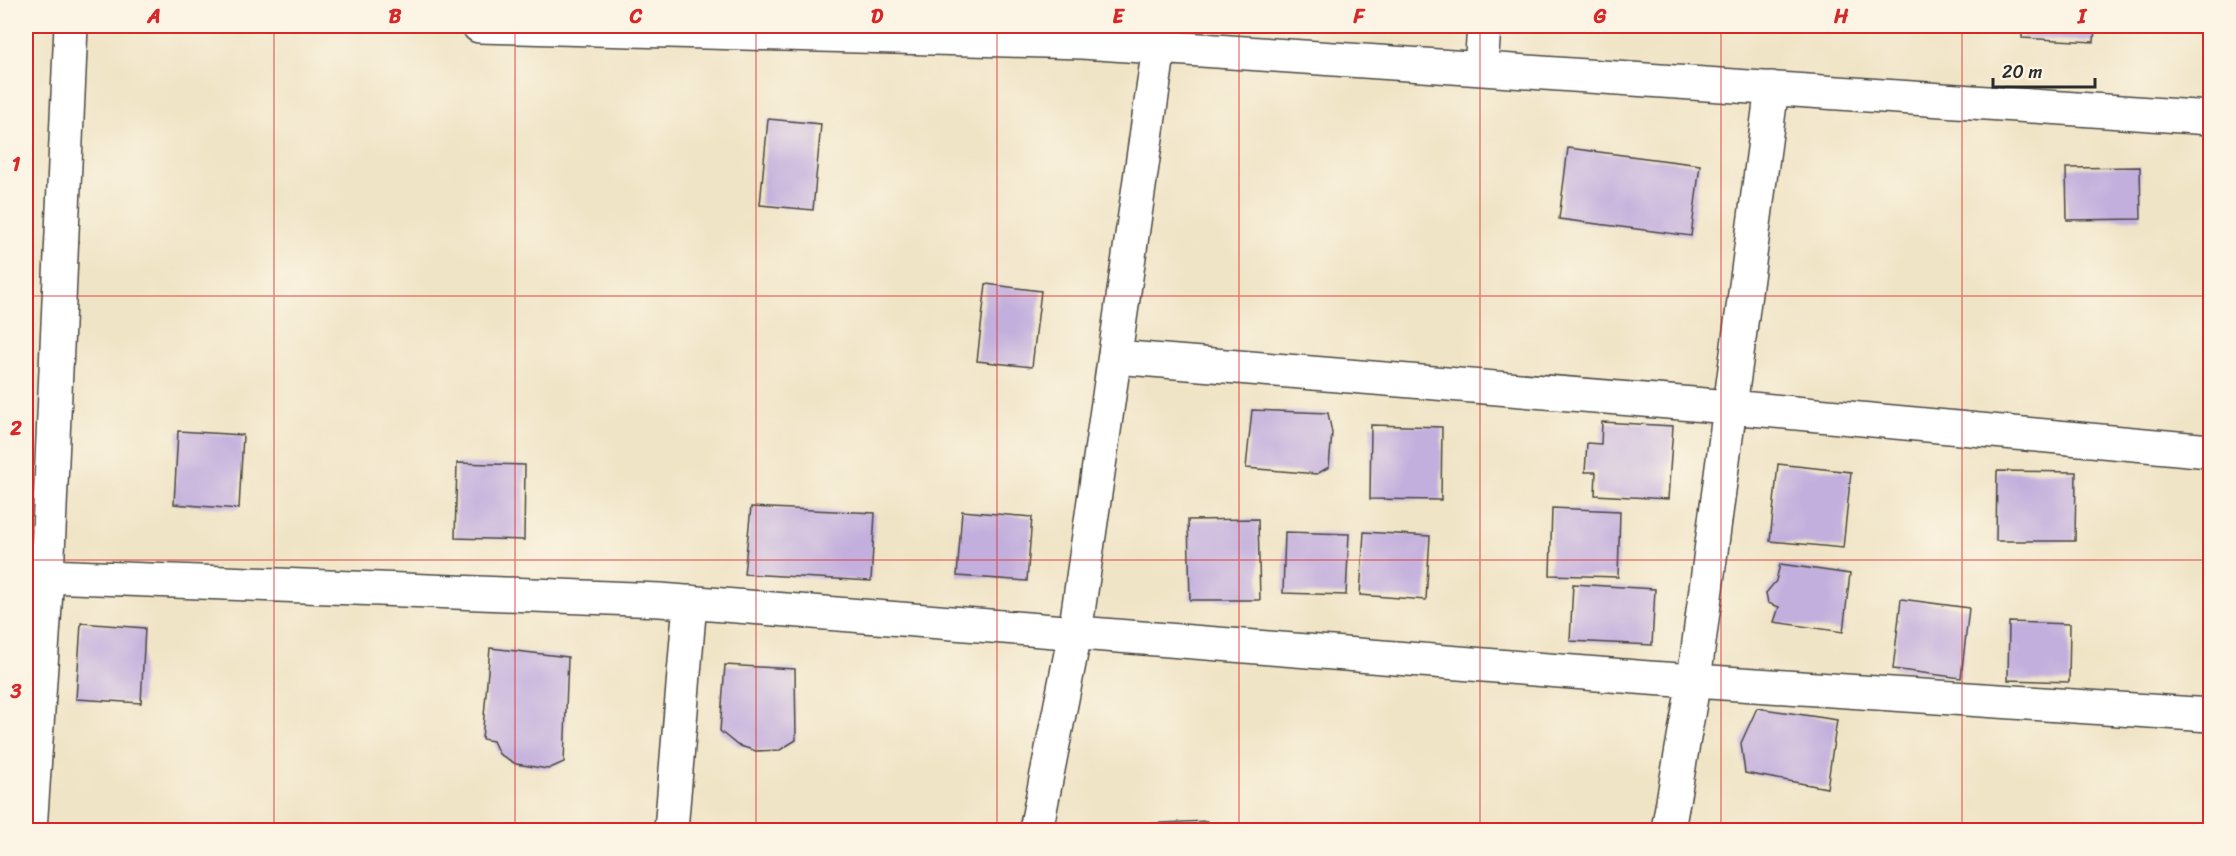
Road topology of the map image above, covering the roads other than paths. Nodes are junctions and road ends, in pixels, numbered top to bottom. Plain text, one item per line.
1 (70, 26) edge
2 (480, 26) edge
3 (1484, 26) edge
4 (788, 30) edge
5 (1161, 36) edge
6 (1481, 68) junction
7 (1772, 88) junction
8 (2211, 118) edge
9 (1115, 357) junction
10 (1730, 407) junction
11 (2211, 451) edge
12 (47, 576) junction
13 (690, 602) junction
14 (1075, 633) junction
15 (1694, 680) junction
16 (2211, 715) edge
17 (30, 831) edge
18 (671, 831) edge
19 (1036, 831) edge
20 (1668, 831) edge

1 - 12 street
2 - 4 street
3 - 6 street
4 - 5 street
5 - 6 street
5 - 9 street
6 - 7 street
7 - 8 street
7 - 10 street
9 - 10 street
9 - 14 street
10 - 11 street
10 - 15 street
12 - 13 street
12 - 17 street
13 - 14 street
13 - 18 street
14 - 15 street
14 - 19 street
15 - 16 street
15 - 20 street

